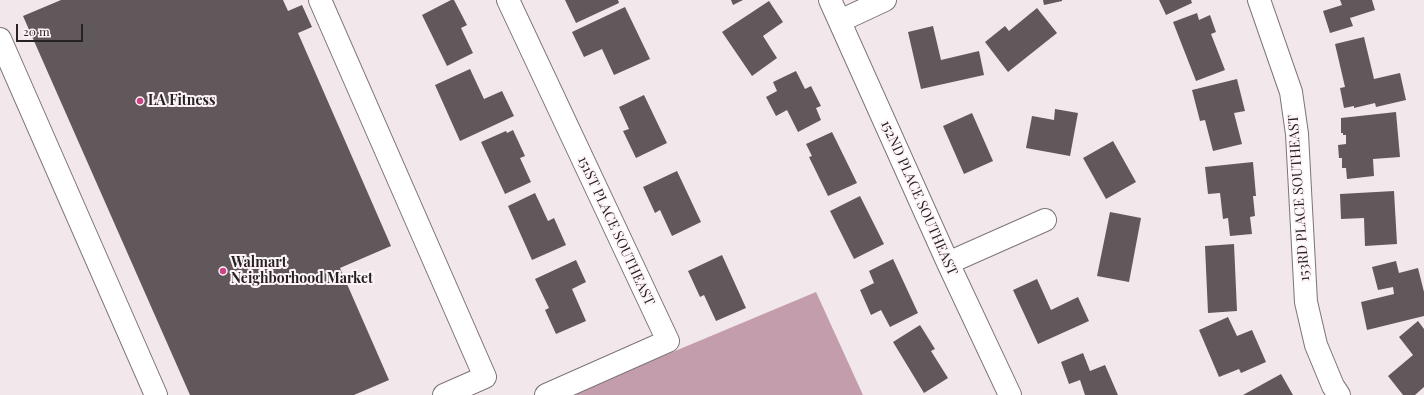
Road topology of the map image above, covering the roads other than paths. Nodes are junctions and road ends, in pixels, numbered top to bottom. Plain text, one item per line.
1 (320, 0) edge
2 (508, 0) edge
3 (830, 0) edge
4 (885, 0) edge
5 (1259, 0) edge
6 (840, 20) junction
7 (0, 39) edge
8 (1045, 220) dead end
9 (948, 263) junction
10 (156, 395) edge
11 (444, 395) edge
12 (546, 395) edge
13 (1010, 395) edge
14 (1339, 395) edge

1 - 11 street
2 - 12 street, 151ST PLACE SOUTHEAST
3 - 6 street, 152ND PLACE SOUTHEAST
4 - 6 street
5 - 14 street, 153RD PLACE SOUTHEAST
6 - 9 street, 152ND PLACE SOUTHEAST
7 - 10 street
8 - 9 street
9 - 13 street, 152ND PLACE SOUTHEAST

